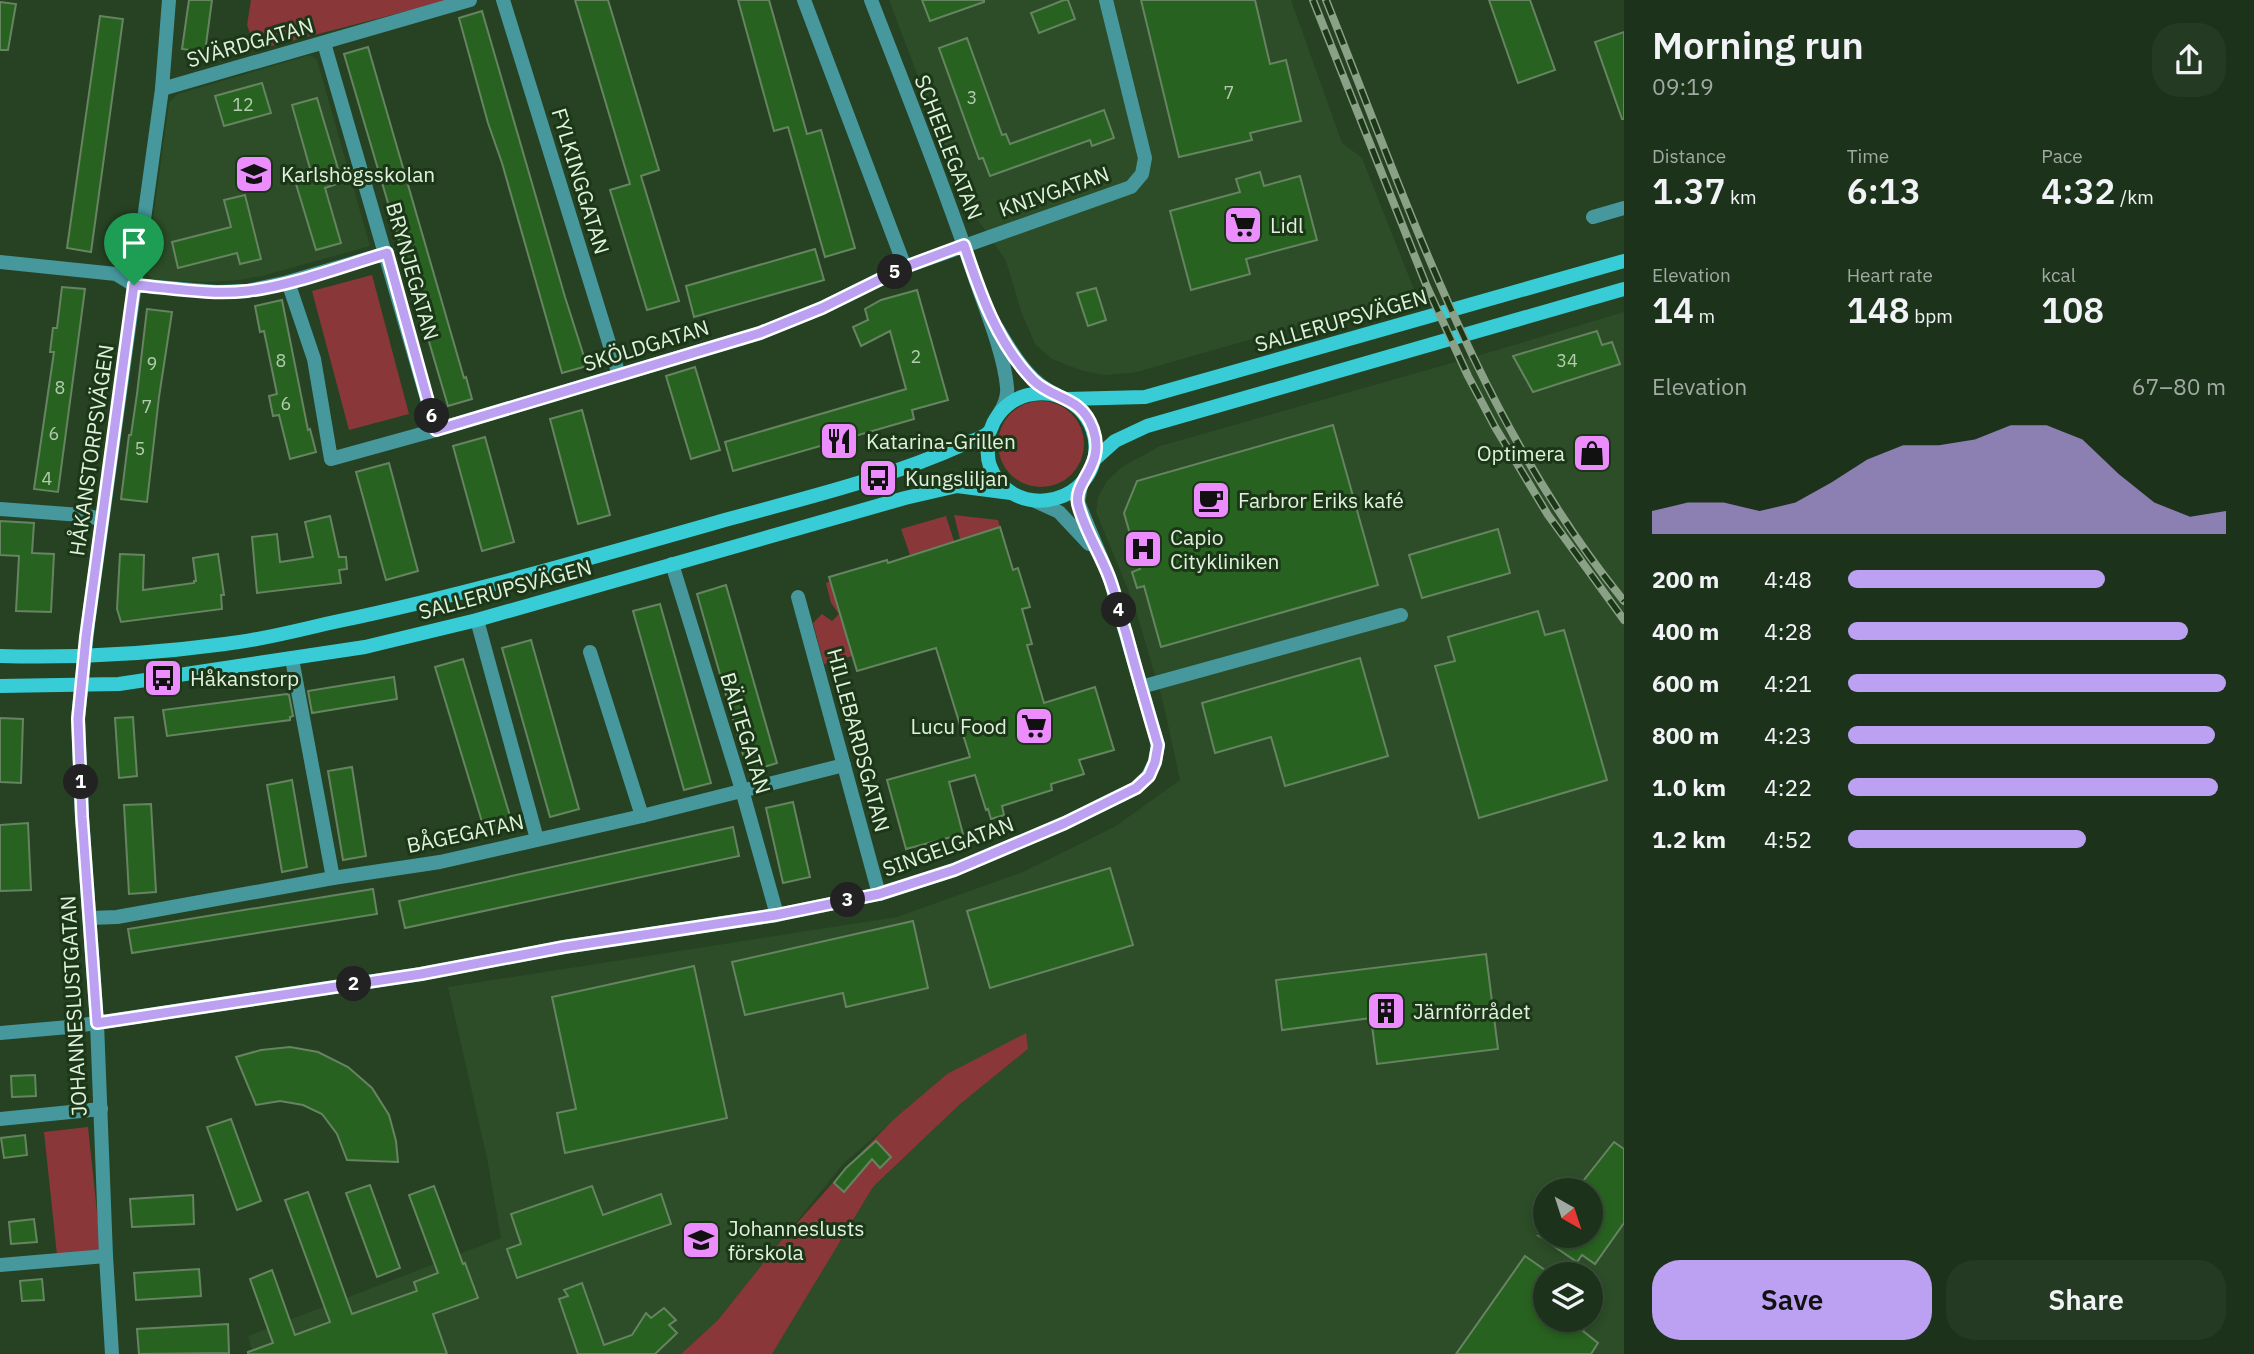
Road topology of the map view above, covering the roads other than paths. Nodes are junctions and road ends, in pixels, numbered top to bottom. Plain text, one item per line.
1 (169, 0) edge
2 (470, 0) edge
3 (503, 0) edge
4 (804, 0) edge
5 (871, 0) edge
6 (1106, 0) edge
7 (324, 43) junction
8 (162, 89) junction
9 (1624, 208) edge
10 (1593, 217) dead end
11 (964, 245) junction
12 (387, 253) junction
13 (1624, 261) edge
14 (0, 262) edge
15 (905, 267) junction
16 (288, 282) junction
17 (134, 285) junction
18 (1624, 289) edge
19 (986, 309) junction
20 (619, 375) junction
21 (1063, 397) junction
22 (999, 413) junction
23 (436, 430) junction
24 (989, 433) junction
25 (1095, 459) junction
26 (1081, 485) junction
27 (1011, 493) junction
28 (1037, 502) junction
29 (0, 509) edge
30 (102, 519) junction
31 (672, 564) junction
32 (1110, 579) junction
33 (798, 597) dead end
34 (1401, 615) dead end
35 (477, 620) junction
36 (590, 652) dead end
37 (0, 656) edge
38 (84, 656) junction
39 (292, 659) junction
40 (81, 685) junction
41 (0, 686) edge
42 (1141, 687) junction
43 (844, 765) junction
44 (741, 790) junction
45 (642, 816) junction
46 (537, 839) junction
47 (333, 878) junction
48 (879, 894) junction
49 (776, 915) junction
50 (90, 918) junction
51 (97, 1023) junction
52 (0, 1033) edge
53 (101, 1109) junction
54 (0, 1119) edge
55 (106, 1256) junction
56 (0, 1265) edge
57 (112, 1354) edge

1 - 8 street, HÅKANSTORPSVÄGEN
2 - 7 street, SVÄRDGATAN
3 - 20 street, FYLKINGGATAN
4 - 15 street
5 - 11 street, SCHEELEGATAN
6 - 11 street, KNIVGATAN
7 - 8 street, SVÄRDGATAN
7 - 12 street, BRYNJEGATAN
8 - 17 street, HÅKANSTORPSVÄGEN
9 - 10 street
11 - 15 street, SKÖLDGATAN
11 - 19 street, SCHEELEGATAN
12 - 16 street
12 - 23 street, BRYNJEGATAN
13 - 21 main road, SALLERUPSVÄGEN
14 - 17 street
15 - 20 street, SKÖLDGATAN
16 - 17 street
16 - 23 street, SKÖLDGATAN
17 - 30 street, HÅKANSTORPSVÄGEN
18 - 25 main road
19 - 21 street, SCHEELEGATAN
19 - 22 street, SCHEELEGATAN
20 - 23 street, SKÖLDGATAN
21 - 22 main road, SALLERUPSVÄGEN
21 - 25 main road
22 - 24 main road
24 - 27 main road
24 - 38 main road, SALLERUPSVÄGEN
25 - 26 main road
26 - 28 main road
26 - 32 street, SINGELGATAN
27 - 28 main road, SALLERUPSVÄGEN
27 - 31 main road, SALLERUPSVÄGEN
28 - 32 street, SINGELGATAN
29 - 30 street
30 - 38 street, HÅKANSTORPSVÄGEN
31 - 35 main road, SALLERUPSVÄGEN
31 - 44 street, BÄLTEGATAN
32 - 42 street, SINGELGATAN
33 - 43 street, HILLEBARDSGATAN
34 - 42 street
35 - 39 main road, SALLERUPSVÄGEN
35 - 46 street
36 - 45 street
37 - 38 main road, SALLERUPSVÄGEN
38 - 40 street, JOHANNESLUSTGATAN
39 - 40 main road, SALLERUPSVÄGEN
39 - 47 street
40 - 41 main road, SALLERUPSVÄGEN
40 - 50 street, JOHANNESLUSTGATAN
42 - 48 street, SINGELGATAN
43 - 44 street, BÅGEGATAN
43 - 48 street, HILLEBARDSGATAN
44 - 45 street, BÅGEGATAN
44 - 49 street, BÄLTEGATAN
45 - 46 street, BÅGEGATAN
46 - 47 street, BÅGEGATAN
47 - 50 street, BÅGEGATAN
48 - 49 street, SINGELGATAN
49 - 51 street, SINGELGATAN
50 - 51 street, JOHANNESLUSTGATAN
51 - 52 street, SINGELGATAN
51 - 53 street, JOHANNESLUSTGATAN
53 - 54 street
53 - 55 street, JOHANNESLUSTGATAN
55 - 56 street
55 - 57 street, JOHANNESLUSTGATAN

